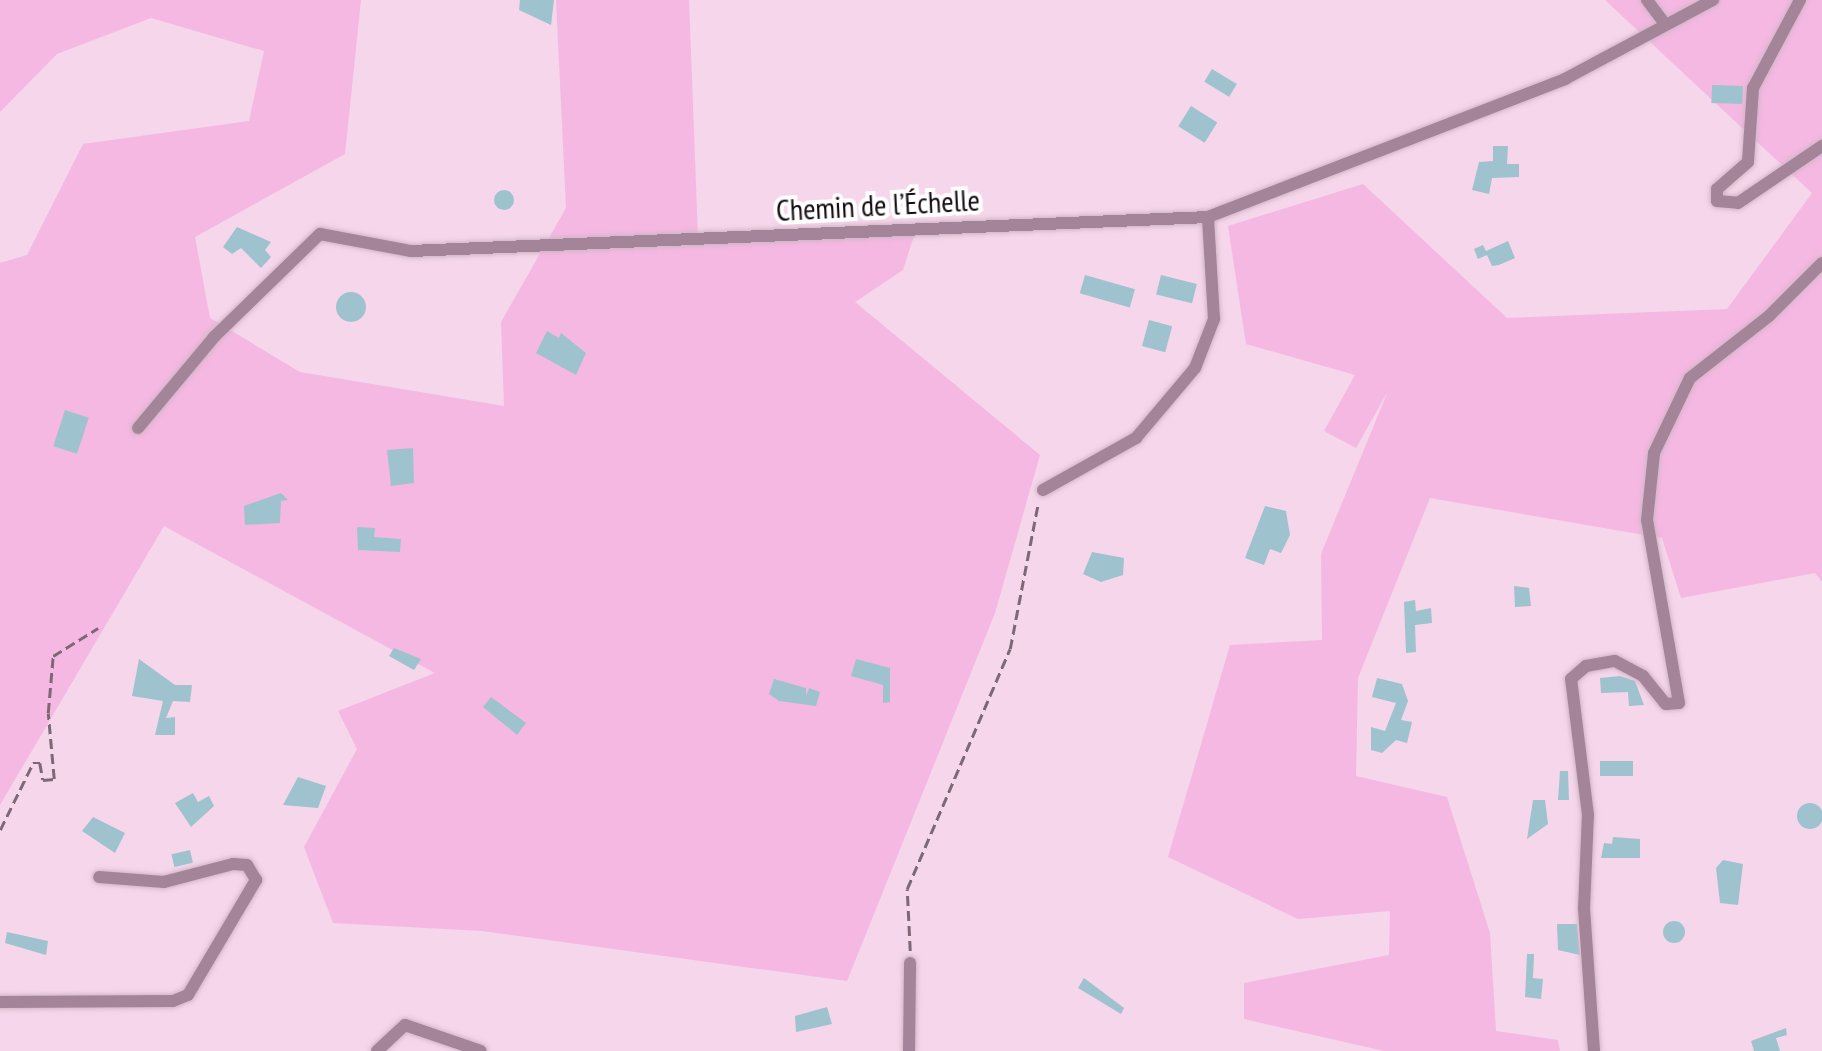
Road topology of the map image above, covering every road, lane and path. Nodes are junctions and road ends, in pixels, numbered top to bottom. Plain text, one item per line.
1 (1647, 0) edge
2 (1712, 0) edge
3 (1800, 0) edge
4 (1663, 22) junction
5 (1822, 146) edge
6 (1208, 218) junction
7 (1822, 263) edge
8 (138, 428) dead end
9 (1043, 490) joint
10 (98, 628) dead end
11 (0, 830) edge
12 (99, 877) dead end
13 (910, 963) joint
14 (0, 1002) edge
15 (378, 1051) edge
16 (481, 1051) edge
17 (910, 1051) edge
18 (1594, 1051) edge

1 - 4 street
2 - 4 street, Chemin de l’Échelle
3 - 5 street
4 - 6 street, Chemin de l’Échelle
6 - 8 street, Chemin de l’Échelle
6 - 9 street
7 - 18 street
9 - 13 path
10 - 11 path
12 - 14 street
13 - 17 street
15 - 16 street

